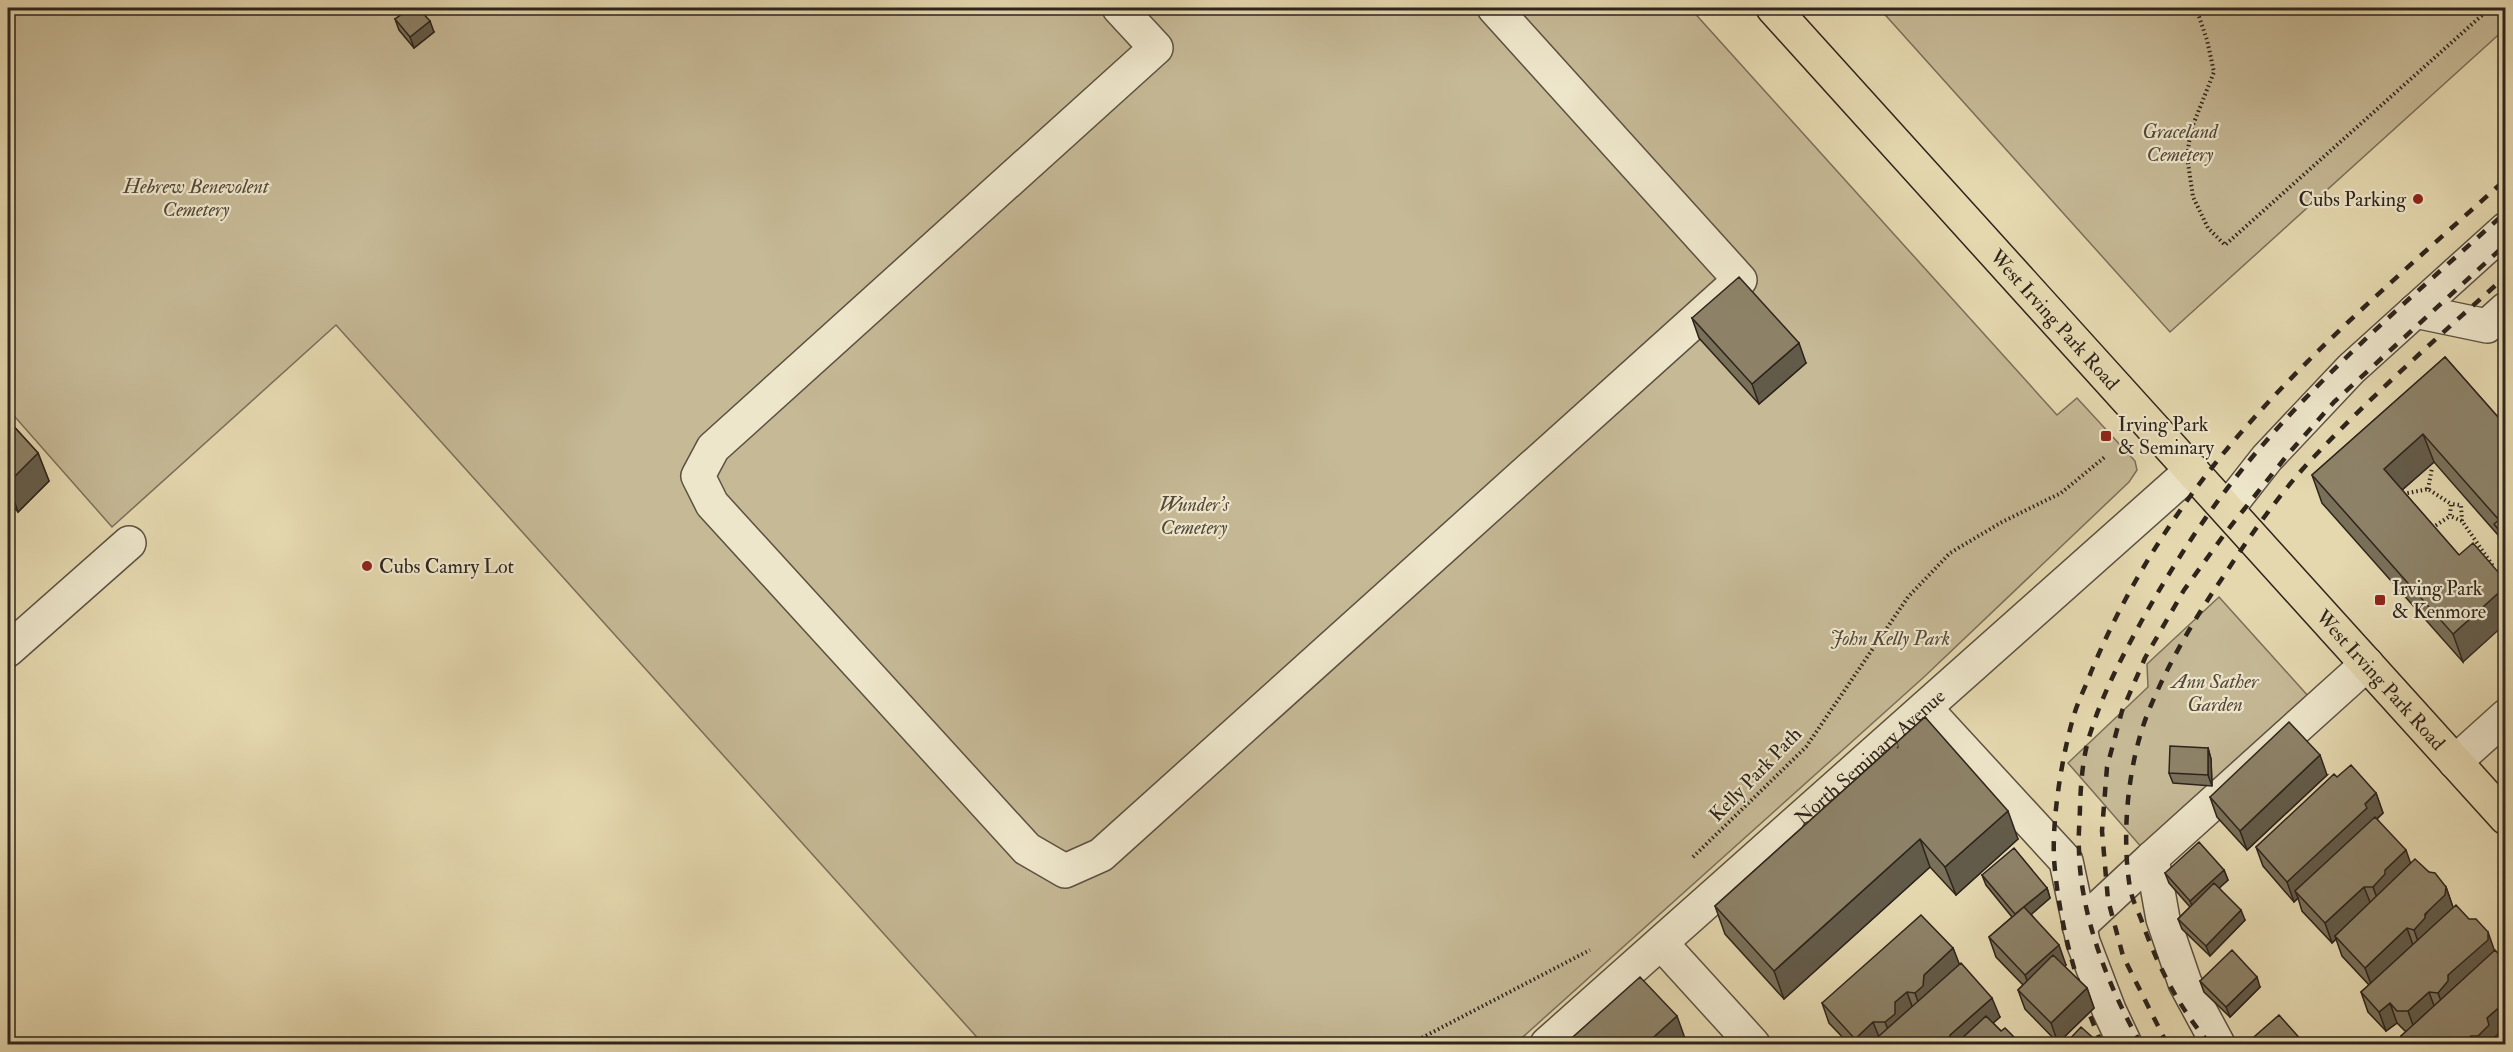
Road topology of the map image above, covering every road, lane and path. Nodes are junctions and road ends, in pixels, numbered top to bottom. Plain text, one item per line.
1 (1119, 8) edge
2 (1494, 8) edge
3 (1773, 8) edge
4 (2196, 8) edge
5 (2490, 8) edge
6 (2505, 229) edge
7 (2505, 309) edge
8 (2415, 311) junction
9 (2106, 456) dead end
10 (2432, 468) edge
11 (2192, 470) junction
12 (2428, 489) junction
13 (2402, 495) edge
14 (2451, 504) junction
15 (2227, 509) junction
16 (2450, 516) junction
17 (2462, 521) junction
18 (2432, 528) edge
19 (129, 543) dead end
20 (2494, 567) edge
21 (8, 650) edge
22 (2367, 664) junction
23 (1925, 708) junction
24 (2505, 716) edge
25 (2455, 762) junction
26 (2505, 818) edge
27 (2152, 858) junction
28 (1687, 863) dead end
29 (2079, 926) junction
30 (1661, 944) junction
31 (1598, 946) dead end
32 (1410, 1044) edge
33 (1548, 1044) edge
34 (1753, 1044) edge
35 (2126, 1044) edge
36 (2218, 1044) edge

1 - 2 street
3 - 11 main road, West Irving Park Road
4 - 5 path
6 - 8 street
7 - 8 street
8 - 15 street
9 - 28 path, Kelly Park Path
10 - 12 path
11 - 15 main road, West Irving Park Road
11 - 23 street, North Seminary Avenue
12 - 13 path
12 - 14 path
14 - 16 path
14 - 17 path
15 - 22 main road, West Irving Park Road
16 - 17 path
16 - 18 path
17 - 20 path
19 - 21 street
22 - 25 main road, West Irving Park Road
22 - 27 street
23 - 29 street
23 - 30 street, North Seminary Avenue
24 - 25 street
25 - 26 main road, West Irving Park Road
27 - 29 street
27 - 36 street
29 - 35 street
30 - 33 street, North Seminary Avenue
30 - 34 street
31 - 32 path

